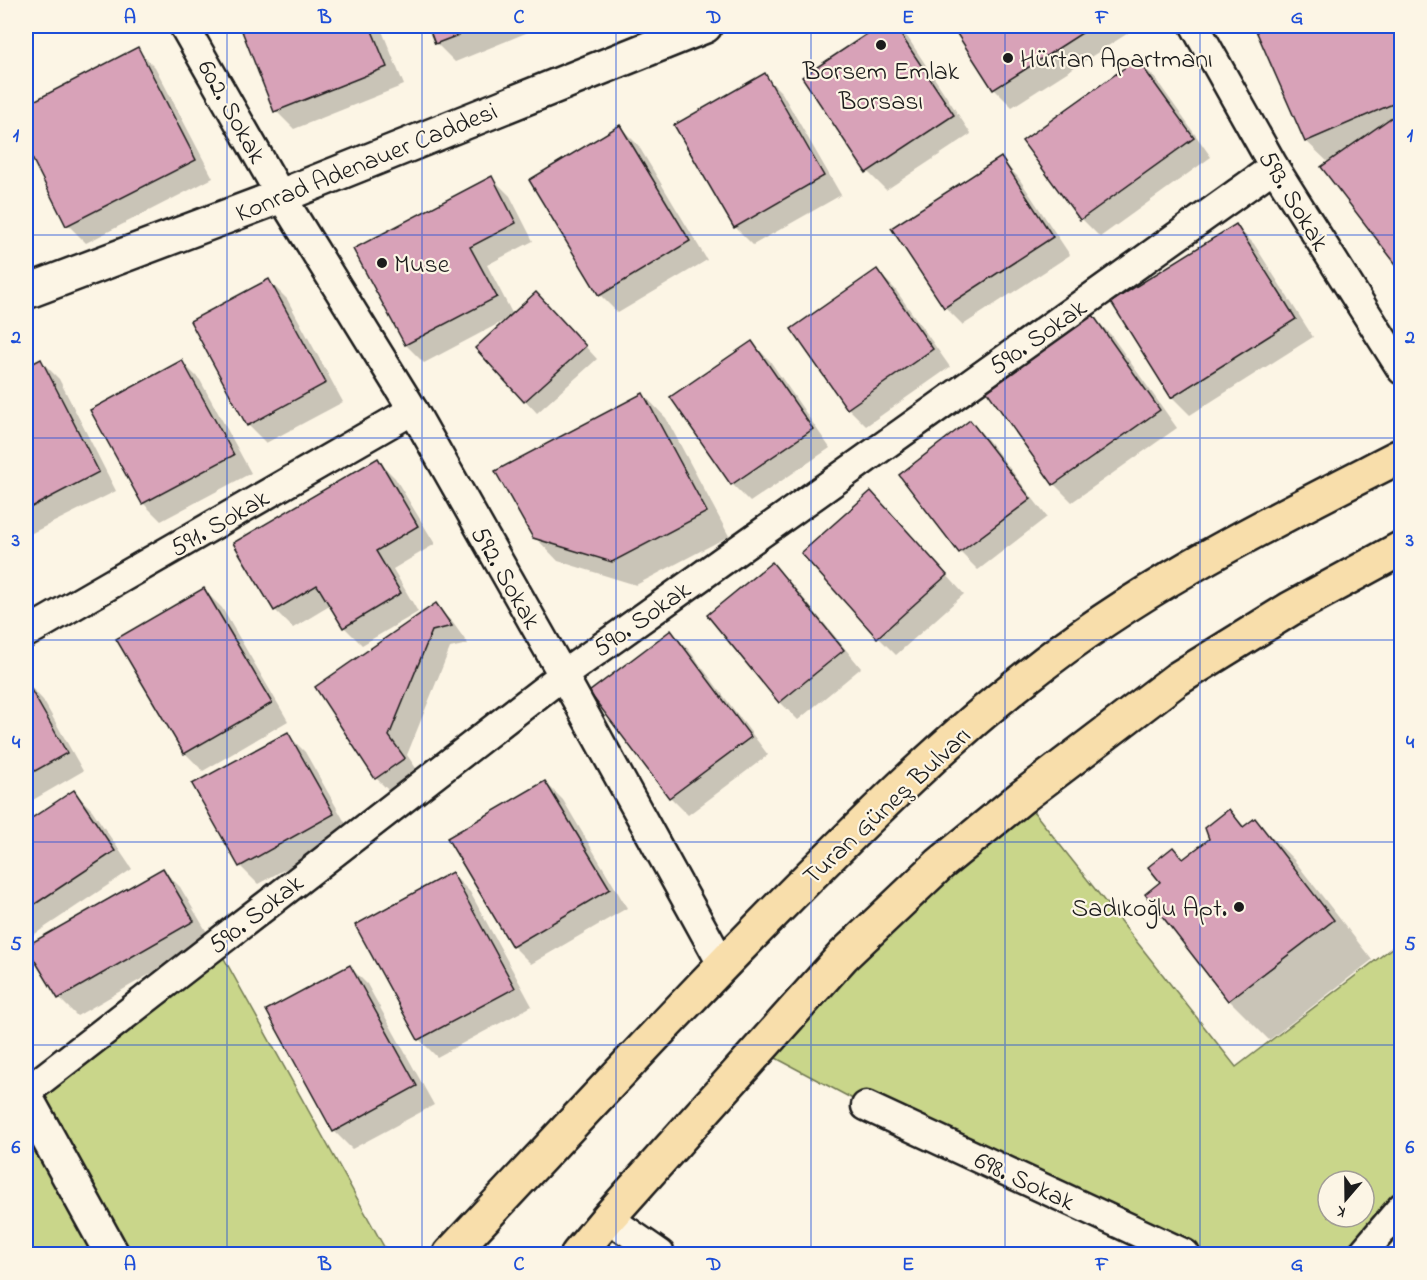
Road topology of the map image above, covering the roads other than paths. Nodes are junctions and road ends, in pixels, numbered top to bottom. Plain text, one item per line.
1 (184, 26) edge
2 (1195, 26) edge
3 (690, 28) edge
4 (1274, 167) junction
5 (281, 196) junction
6 (26, 292) edge
7 (1401, 370) edge
8 (413, 410) junction
9 (1401, 455) edge
10 (1401, 548) edge
11 (26, 633) edge
12 (562, 675) junction
13 (722, 964) junction
14 (26, 1092) edge
15 (26, 1098) edge
16 (866, 1106) dead end
17 (1401, 1207) edge
18 (608, 1218) junction
19 (112, 1254) edge
20 (450, 1254) edge
21 (578, 1254) edge
22 (660, 1254) edge
23 (1185, 1254) edge
24 (1362, 1254) edge

1 - 5 street, 602. Sokak
2 - 4 street, 593. Sokak
3 - 5 main road, Konrad Adenauer Caddesi
4 - 7 street, 593. Sokak
4 - 12 street, 590. Sokak
5 - 6 main road, Konrad Adenauer Caddesi
5 - 8 street, 592. Sokak
8 - 11 street, 591. Sokak
8 - 12 street, 592. Sokak
9 - 13 main road, Turan Güneş Bulvarı
10 - 18 main road
12 - 13 street, 592. Sokak
12 - 14 street, 590. Sokak
13 - 20 main road, Turan Güneş Bulvarı
15 - 19 main road
16 - 23 street, 698. Sokak
17 - 24 street
18 - 21 main road
18 - 22 street

